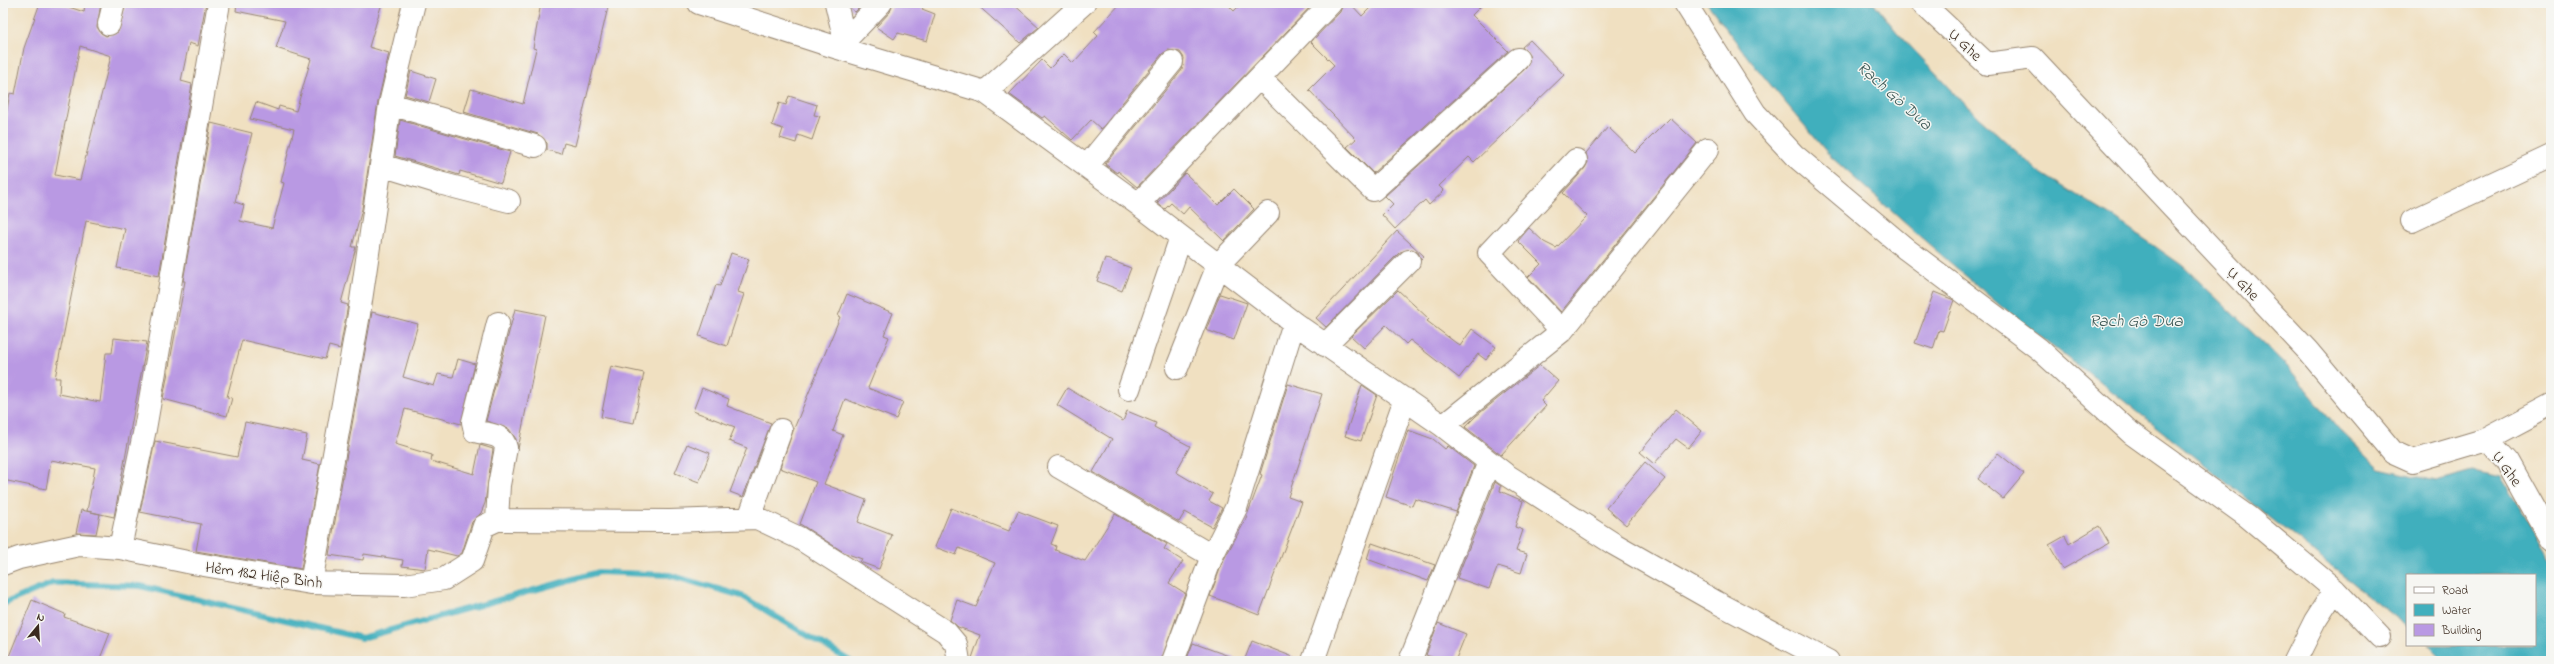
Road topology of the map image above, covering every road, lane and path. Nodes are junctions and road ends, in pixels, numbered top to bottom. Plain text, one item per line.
1 (114, 3) edge
2 (219, 3) edge
3 (414, 3) edge
4 (700, 3) edge
5 (836, 3) edge
6 (881, 3) edge
7 (1084, 3) edge
8 (1331, 3) edge
9 (1685, 3) edge
10 (1922, 3) edge
11 (109, 24) dead end
12 (841, 45) junction
13 (1518, 59) dead end
14 (1172, 62) dead end
15 (1260, 78) junction
16 (985, 92) junction
17 (390, 104) junction
18 (535, 146) dead end
19 (1708, 149) dead end
20 (2551, 156) edge
21 (1576, 160) dead end
22 (381, 165) junction
23 (1087, 166) junction
24 (509, 201) dead end
25 (1138, 204) junction
26 (1268, 213) dead end
27 (2412, 221) dead end
28 (1181, 237) junction
29 (1409, 261) dead end
30 (1218, 265) junction
31 (498, 323) dead end
32 (1294, 323) junction
33 (1562, 331) junction
34 (1325, 345) junction
35 (1177, 368) dead end
36 (1129, 389) dead end
37 (1405, 399) junction
38 (2551, 405) edge
39 (1443, 426) junction
40 (781, 430) dead end
41 (2487, 439) junction
42 (1489, 462) junction
43 (1059, 467) dead end
44 (749, 518) junction
45 (497, 520) junction
46 (2551, 540) edge
47 (120, 548) junction
48 (1212, 556) junction
49 (3, 564) edge
50 (311, 583) junction
51 (2335, 590) junction
52 (2380, 637) dead end
53 (959, 661) edge
54 (1173, 661) edge
55 (1313, 661) edge
56 (1410, 661) edge
57 (1828, 661) edge
58 (2295, 661) edge

1 - 11 street
2 - 47 street
3 - 17 street
4 - 12 street
5 - 12 street
6 - 12 street
7 - 16 street
8 - 15 street
9 - 51 street
10 - 41 street, Ụ Ghe
12 - 16 street
13 - 15 street
14 - 23 street
15 - 25 street
16 - 23 street
17 - 18 street
17 - 22 street
19 - 33 street
20 - 27 street
21 - 33 street
22 - 24 street
22 - 50 street
23 - 25 street
25 - 28 street
26 - 30 street
28 - 30 street
28 - 36 street
29 - 34 street
30 - 32 street
30 - 35 street
31 - 45 street
32 - 34 street
32 - 48 street
33 - 39 street
34 - 37 street
37 - 39 street
37 - 55 street
38 - 41 street
39 - 42 street
40 - 44 street
41 - 46 street, Ụ Ghe
42 - 56 street
42 - 57 street
43 - 48 street
44 - 45 street
44 - 53 street
45 - 50 street, Hẻm 182 Hiệp Bình
47 - 49 street, Hẻm 182 Hiệp Bình
47 - 50 street, Hẻm 182 Hiệp Bình
48 - 54 street
51 - 52 street
51 - 58 street

